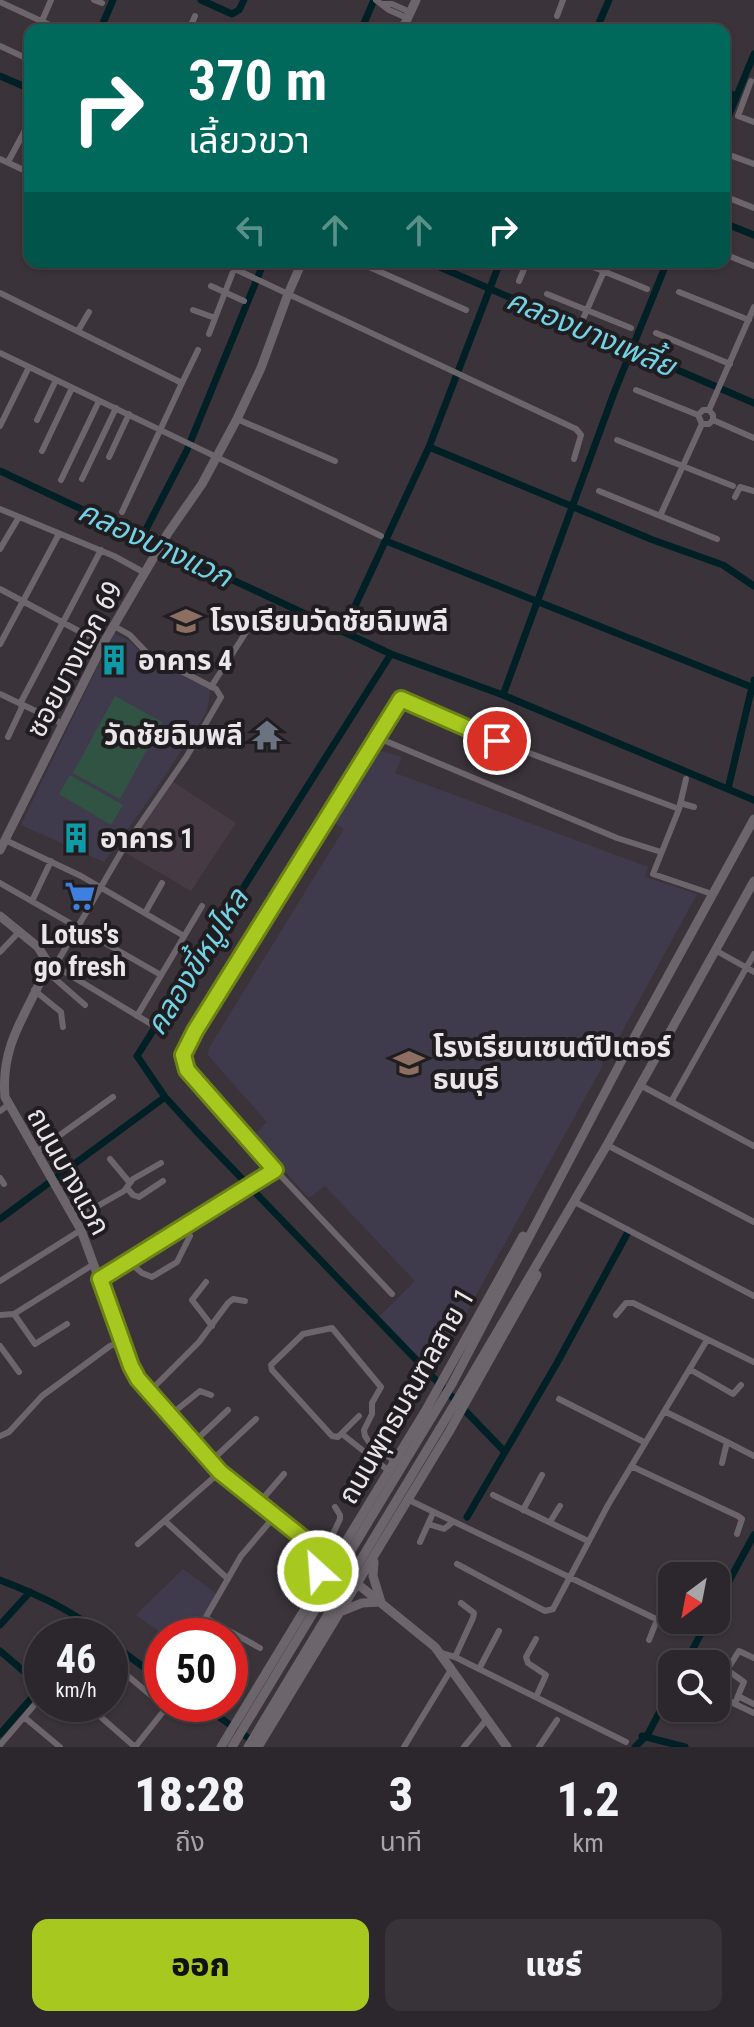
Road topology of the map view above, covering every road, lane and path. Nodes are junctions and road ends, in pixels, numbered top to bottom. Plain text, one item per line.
1 (51, 0) edge
2 (94, 0) edge
3 (416, 0) edge
4 (563, 0) edge
5 (0, 2) edge
6 (379, 2) edge
7 (102, 3) dead end
8 (409, 15) junction
9 (195, 16) dead end
10 (557, 16) dead end
11 (42, 21) junction
12 (41, 24) edge
13 (48, 24) edge
14 (192, 24) edge
15 (405, 24) edge
16 (0, 46) edge
17 (24, 57) edge
18 (751, 81) dead end
19 (754, 122) edge
20 (24, 130) edge
21 (730, 155) edge
22 (4, 160) edge
23 (754, 164) edge
24 (24, 170) edge
25 (730, 198) edge
26 (754, 208) edge
27 (730, 256) edge
28 (754, 266) edge
29 (299, 268) edge
30 (372, 268) edge
31 (524, 268) edge
32 (596, 268) edge
33 (605, 268) edge
34 (234, 269) joint
35 (604, 271) junction
36 (519, 281) dead end
37 (211, 286) dead end
38 (647, 289) dead end
39 (225, 292) junction
40 (679, 292) dead end
41 (0, 293) edge
42 (288, 294) junction
43 (547, 294) dead end
44 (244, 301) dead end
45 (754, 307) edge
46 (193, 310) dead end
47 (466, 310) dead end
48 (587, 310) junction
49 (89, 312) dead end
50 (215, 318) junction
51 (583, 319) dead end
52 (749, 320) junction
53 (631, 328) dead end
54 (78, 331) junction
55 (656, 333) dead end
56 (209, 334) dead end
57 (198, 350) dead end
58 (0, 354) edge
59 (730, 364) junction
60 (29, 367) junction
61 (56, 380) junction
62 (182, 383) junction
63 (72, 388) junction
64 (636, 390) dead end
65 (99, 401) junction
66 (116, 408) junction
67 (709, 410) junction
68 (129, 414) junction
69 (698, 415) junction
70 (237, 419) junction
71 (37, 420) dead end
72 (713, 420) junction
73 (702, 424) junction
74 (0, 426) edge
75 (161, 429) junction
76 (754, 438) edge
77 (617, 440) dead end
78 (42, 451) dead end
79 (109, 457) dead end
80 (217, 458) junction
81 (574, 459) dead end
82 (335, 461) dead end
83 (681, 466) junction
84 (82, 479) dead end
85 (61, 480) dead end
86 (733, 486) dead end
87 (599, 491) dead end
88 (754, 491) edge
89 (735, 497) dead end
90 (0, 509) edge
91 (122, 512) dead end
92 (660, 516) junction
93 (19, 517) junction
94 (59, 534) junction
95 (381, 536) dead end
96 (717, 539) dead end
97 (0, 549) edge
98 (101, 550) junction
99 (145, 573) junction
100 (0, 589) edge
101 (23, 601) junction
102 (255, 618) dead end
103 (62, 621) junction
104 (114, 626) junction
105 (0, 644) edge
106 (103, 644) junction
107 (211, 687) junction
108 (0, 694) edge
109 (22, 705) junction
110 (63, 724) junction
111 (8, 737) dead end
112 (376, 737) junction
113 (686, 779) dead end
114 (680, 806) junction
115 (694, 807) dead end
116 (754, 820) edge
117 (5, 840) junction
118 (0, 850) edge
119 (661, 852) junction
120 (51, 861) junction
121 (754, 881) edge
122 (0, 883) edge
123 (162, 883) dead end
124 (102, 887) junction
125 (712, 894) junction
126 (32, 901) junction
127 (202, 906) dead end
128 (145, 913) junction
129 (0, 916) edge
130 (78, 927) junction
131 (19, 932) junction
132 (184, 936) junction
133 (715, 949) junction
134 (0, 952) edge
135 (754, 954) edge
136 (49, 967) junction
137 (747, 968) junction
138 (754, 972) edge
139 (161, 975) junction
140 (34, 990) junction
141 (85, 1005) dead end
142 (137, 1016) junction
143 (151, 1024) dead end
144 (63, 1027) dead end
145 (640, 1085) junction
146 (113, 1097) dead end
147 (671, 1102) junction
148 (2, 1108) edge
149 (607, 1145) junction
150 (754, 1146) edge
151 (35, 1153) junction
152 (110, 1159) dead end
153 (161, 1163) dead end
154 (275, 1170) junction
155 (163, 1181) dead end
156 (128, 1186) junction
157 (554, 1189) junction
158 (573, 1200) junction
159 (75, 1219) junction
160 (754, 1222) edge
161 (81, 1230) junction
162 (190, 1236) dead end
163 (128, 1261) junction
164 (94, 1264) junction
165 (100, 1279) junction
166 (0, 1281) edge
167 (206, 1282) dead end
168 (392, 1294) dead end
169 (754, 1296) edge
170 (245, 1301) dead end
171 (14, 1314) junction
172 (0, 1315) edge
173 (616, 1315) dead end
174 (67, 1324) dead end
175 (212, 1326) junction
176 (707, 1340) junction
177 (122, 1341) junction
178 (0, 1346) edge
179 (754, 1362) edge
180 (691, 1370) junction
181 (19, 1372) dead end
182 (741, 1385) dead end
183 (468, 1390) junction
184 (149, 1392) junction
185 (211, 1395) dead end
186 (559, 1399) dead end
187 (228, 1410) dead end
188 (666, 1412) junction
189 (169, 1416) junction
190 (359, 1416) dead end
191 (256, 1419) dead end
192 (342, 1434) junction
193 (0, 1436) edge
194 (644, 1442) junction
195 (727, 1442) junction
196 (193, 1443) junction
197 (754, 1456) edge
198 (395, 1461) junction
199 (210, 1462) junction
200 (722, 1463) dead end
201 (631, 1466) junction
202 (389, 1471) junction
203 (220, 1472) junction
204 (284, 1474) dead end
205 (542, 1475) dead end
206 (493, 1495) dead end
207 (409, 1500) junction
208 (259, 1503) junction
209 (560, 1506) dead end
210 (335, 1507) dead end
211 (523, 1510) junction
212 (365, 1511) junction
213 (433, 1513) junction
214 (274, 1517) junction
215 (165, 1521) junction
216 (453, 1522) junction
217 (550, 1522) junction
218 (428, 1524) junction
219 (390, 1531) junction
220 (737, 1534) dead end
221 (588, 1541) junction
222 (420, 1542) dead end
223 (309, 1543) junction
224 (138, 1544) dead end
225 (378, 1551) junction
226 (323, 1555) junction
227 (332, 1563) junction
228 (457, 1564) dead end
229 (570, 1575) junction
230 (228, 1579) junction
231 (358, 1584) junction
232 (316, 1589) junction
233 (381, 1602) junction
234 (461, 1603) dead end
235 (340, 1612) junction
236 (206, 1618) edge
237 (499, 1631) dead end
238 (287, 1637) junction
239 (536, 1639) dead end
240 (649, 1640) dead end
241 (248, 1641) edge
242 (321, 1644) junction
243 (260, 1648) dead end
244 (441, 1653) junction
245 (455, 1657) junction
246 (754, 1658) edge
247 (452, 1668) junction
248 (479, 1669) junction
249 (128, 1676) edge
250 (536, 1697) junction
251 (730, 1698) edge
252 (737, 1700) junction
253 (754, 1704) edge
254 (754, 1713) edge
255 (24, 1717) edge
256 (487, 1719) junction
257 (557, 1720) dead end
258 (30, 1722) edge
259 (107, 1722) edge
260 (626, 1742) dead end
261 (0, 1745) edge
262 (233, 1745) edge
263 (221, 1746) edge
264 (60, 1747) edge
265 (135, 1747) edge
266 (248, 1747) edge
267 (258, 1747) edge
268 (404, 1747) edge
269 (464, 1747) edge
270 (506, 1747) edge
271 (539, 1747) edge

1 - 11 street
2 - 7 street
3 - 8 main road
4 - 10 street
5 - 11 street
6 - 8 street
8 - 15 main road
9 - 14 street
11 - 12 street
11 - 13 street
16 - 17 street
18 - 19 street
20 - 22 street
21 - 23 street
22 - 24 street
25 - 26 street
27 - 28 street
29 - 42 main road, ซอยบางแวก 69
30 - 47 street
31 - 36 street
32 - 35 street
33 - 35 street
34 - 39 street
34 - 42 street
35 - 38 street
35 - 48 street
37 - 39 street
39 - 44 street
39 - 50 street
40 - 52 street
41 - 54 street
42 - 70 main road, ซอยบางแวก 69
42 - 81 street
43 - 48 street
45 - 52 street
46 - 50 street
48 - 51 street
48 - 53 street
49 - 54 street
50 - 56 street
52 - 59 street
54 - 62 street
55 - 59 street
57 - 62 street
58 - 60 street
59 - 67 street
60 - 61 street
60 - 74 street
61 - 63 street
61 - 71 street
62 - 75 street
63 - 65 street
63 - 78 street
64 - 69 street
65 - 66 street
65 - 85 street
66 - 68 street
66 - 84 street
67 - 69 street
67 - 72 street
68 - 75 street
68 - 79 street
69 - 73 street
70 - 80 main road, ซอยบางแวก 69
70 - 82 street
72 - 73 street
72 - 76 street
73 - 83 street
75 - 80 street
75 - 91 street
77 - 83 street
80 - 95 street
80 - 99 main road, ซอยบางแวก 69
83 - 86 street
83 - 92 street
87 - 92 street
88 - 89 street
90 - 93 street
92 - 96 street
93 - 94 street
93 - 97 street
94 - 98 street
94 - 101 street
98 - 99 street
98 - 103 street
99 - 104 main road, ซอยบางแวก 69
100 - 101 street
101 - 103 street
101 - 105 street
102 - 107 street
103 - 106 street
103 - 109 street
104 - 106 main road, ซอยบางแวก 69
104 - 107 street
106 - 110 main road, ซอยบางแวก 69
107 - 124 street
108 - 109 street
109 - 110 street
109 - 111 street
110 - 117 main road, ซอยบางแวก 69
112 - 114 street
112 - 119 street
112 - 154 street
113 - 114 street
114 - 115 street
114 - 119 street
116 - 125 main road, ถนนพุทธมณฑลสาย 1
117 - 118 main road, ซอยบางแวก 69
117 - 120 street
119 - 125 street
120 - 124 street
120 - 126 street
121 - 133 main road, ถนนพุทธมณฑลสาย 1
122 - 126 street
123 - 128 street
124 - 128 street
124 - 130 street
125 - 157 main road, ถนนพุทธมณฑลสาย 1
126 - 130 street
127 - 132 street
128 - 132 street
129 - 131 main road
130 - 136 street
130 - 139 street
131 - 134 street
131 - 136 main road
132 - 139 street
133 - 137 street
133 - 145 main road, ถนนพุทธมณฑลสาย 1
135 - 137 street
136 - 140 main road, ถนนบางแวก
136 - 141 street
136 - 142 street
137 - 138 street
137 - 147 street
139 - 142 street
140 - 144 street
140 - 148 main road, ถนนบางแวก
142 - 143 street
145 - 147 street
145 - 149 main road, ถนนพุทธมณฑลสาย 1
146 - 151 street
147 - 150 street
148 - 151 main road, ถนนบางแวก
149 - 158 main road, ถนนพุทธมณฑลสาย 1
149 - 160 street
151 - 159 main road, ถนนบางแวก
152 - 156 street
153 - 156 street
154 - 163 street
154 - 168 street
155 - 156 street
156 - 159 street
157 - 198 main road, ถนนพุทธมณฑลสาย 1
157 - 262 main road, ถนนพุทธมณฑลสาย 1
158 - 169 street
158 - 183 main road, ถนนพุทธมณฑลสาย 1
159 - 161 main road, ถนนบางแวก
161 - 164 main road, ถนนบางแวก
161 - 166 street
162 - 163 street
163 - 165 street
164 - 165 main road, ถนนบางแวก
164 - 171 street
165 - 177 main road, ถนนบางแวก
167 - 175 street
170 - 175 street
171 - 172 street
171 - 174 street
173 - 176 street
175 - 184 street
176 - 179 street
176 - 180 street
177 - 184 main road, ถนนบางแวก
177 - 193 street
178 - 181 street
180 - 182 street
180 - 188 street
183 - 207 main road, ถนนพุทธมณฑลสาย 1
183 - 266 main road, ถนนพุทธมณฑลสาย 1
184 - 189 main road, ถนนบางแวก
185 - 189 street
186 - 194 street
187 - 196 street
188 - 194 street
188 - 195 street
189 - 196 main road, ถนนบางแวก
190 - 192 street
191 - 199 street
192 - 198 street
192 - 202 street
194 - 201 street
195 - 197 street
195 - 200 street
196 - 199 main road, ถนนบางแวก
198 - 202 main road, ถนนพุทธมณฑลสาย 1
199 - 203 main road, ถนนบางแวก
201 - 220 street
201 - 221 street
202 - 212 main road, ถนนพุทธมณฑลสาย 1
203 - 208 main road, ถนนบางแวก
203 - 215 street
204 - 208 street
205 - 211 street
206 - 211 street
207 - 213 street
207 - 219 main road, ถนนพุทธมณฑลสาย 1
208 - 214 main road, ถนนบางแวก
209 - 217 street
210 - 226 street
211 - 217 street
212 - 219 main road
212 - 227 main road, ถนนพุทธมณฑลสาย 1
213 - 216 street
213 - 218 street
214 - 223 main road, ถนนบางแวก
214 - 230 street
215 - 224 street
215 - 230 street
216 - 218 street
216 - 229 street
217 - 221 street
218 - 222 street
219 - 225 main road, ถนนพุทธมณฑลสาย 1
221 - 229 street
223 - 226 main road, ถนนบางแวก
223 - 232 main road
225 - 231 main road, ถนนพุทธมณฑลสาย 1
225 - 233 main road
226 - 227 main road, ถนนบางแวก
227 - 231 main road, ถนนบางแวก
227 - 232 main road, ถนนพุทธมณฑลสาย 1
228 - 229 street
229 - 240 street
230 - 236 street
231 - 233 main road, ถนนบางแวก
231 - 235 main road, ถนนพุทธมณฑลสาย 1
232 - 238 main road, ถนนพุทธมณฑลสาย 1
233 - 235 main road
233 - 244 main road, ถนนบางแวก
234 - 245 street
235 - 242 main road, ถนนพุทธมณฑลสาย 1
237 - 248 street
238 - 242 main road
238 - 263 main road, ถนนพุทธมณฑลสาย 1
239 - 250 street
241 - 243 street
242 - 267 main road, ถนนพุทธมณฑลสาย 1
244 - 245 street
244 - 247 main road, ถนนบางแวก
245 - 248 street
246 - 252 street
247 - 256 main road, ถนนบางแวก
247 - 268 street
248 - 250 street
249 - 265 street
250 - 260 street
251 - 252 street
252 - 253 street
252 - 254 street
255 - 261 street
256 - 269 street
256 - 270 main road, ถนนบางแวก
257 - 271 street
258 - 264 street
259 - 265 street

